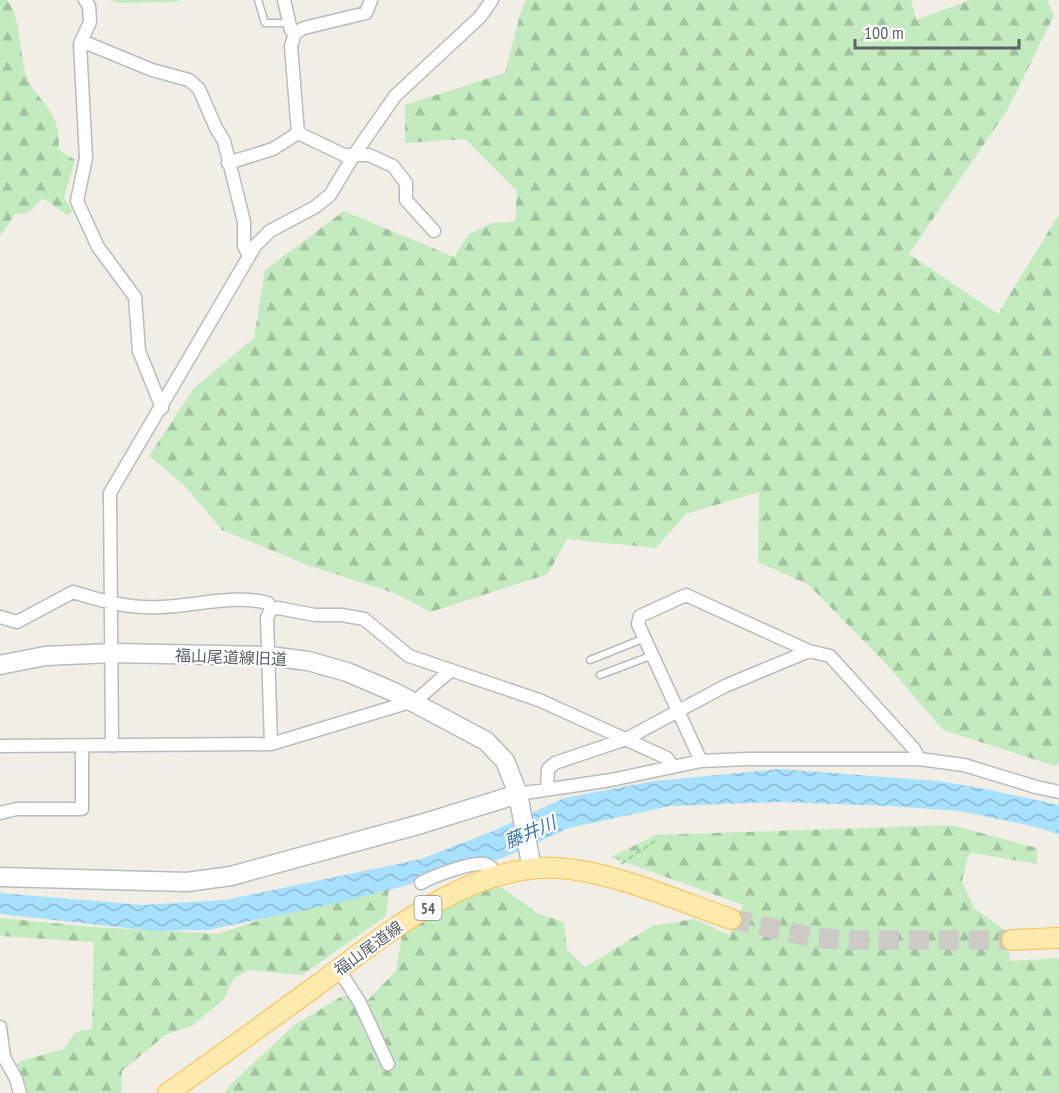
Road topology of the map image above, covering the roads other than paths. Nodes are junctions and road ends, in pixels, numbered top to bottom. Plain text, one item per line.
1 (85, 0) edge
2 (258, 0) edge
3 (284, 0) edge
4 (371, 0) edge
5 (492, 0) edge
6 (292, 28) junction
7 (80, 44) junction
8 (298, 133) junction
9 (354, 155) junction
10 (228, 163) junction
11 (434, 231) dead end
12 (249, 256) junction
13 (162, 408) junction
14 (110, 604) junction
15 (271, 609) junction
16 (0, 617) edge
17 (645, 638) junction
18 (809, 651) junction
19 (112, 653) junction
20 (653, 655) junction
21 (269, 656) junction
22 (590, 660) dead end
23 (0, 665) edge
24 (450, 671) junction
25 (600, 675) dead end
26 (410, 702) junction
27 (678, 712) junction
28 (626, 739) junction
29 (270, 744) junction
30 (0, 746) edge
31 (112, 746) junction
32 (82, 747) junction
33 (919, 759) junction
34 (701, 761) junction
35 (674, 767) junction
36 (547, 789) junction
37 (1059, 792) edge
38 (519, 800) junction
39 (0, 813) edge
40 (531, 862) junction
41 (497, 876) junction
42 (0, 877) edge
43 (421, 883) dead end
44 (731, 919) tunnel mouth
45 (1059, 938) edge
46 (1012, 940) tunnel mouth
47 (339, 970) junction
48 (0, 1027) edge
49 (388, 1064) dead end
50 (20, 1093) edge
51 (168, 1093) edge

1 - 7 street
2 - 6 lane
3 - 6 street
4 - 6 street
5 - 9 street
6 - 8 street
7 - 10 street
7 - 13 street
8 - 9 street
8 - 10 street
9 - 11 street
9 - 12 street
10 - 12 street
12 - 13 street
13 - 14 street
14 - 15 street
14 - 16 street
14 - 19 street
15 - 21 street
15 - 24 street
17 - 18 street
17 - 20 street
17 - 22 lane
18 - 27 street
18 - 33 street
19 - 21 street, 福山尾道線旧道
19 - 23 street, 福山尾道線旧道
19 - 31 street
20 - 25 lane
20 - 27 street
21 - 26 street, 福山尾道線旧道
21 - 29 street
24 - 26 street
24 - 28 street
26 - 29 street
26 - 38 street, 福山尾道線旧道
27 - 28 street
27 - 34 street
28 - 35 street
28 - 36 street
29 - 31 street
30 - 32 street
31 - 32 street
32 - 39 street
33 - 34 street
33 - 37 street
34 - 35 street
35 - 36 street
36 - 38 street
38 - 40 street, 福山尾道線旧道
38 - 42 street
40 - 41 main road, 福山尾道線 / 54
40 - 44 main road, 福山尾道線 / 54
41 - 43 street
41 - 47 main road, 福山尾道線 / 54
45 - 46 main road
47 - 49 street
47 - 51 main road, 福山尾道線 / 54
48 - 50 street

